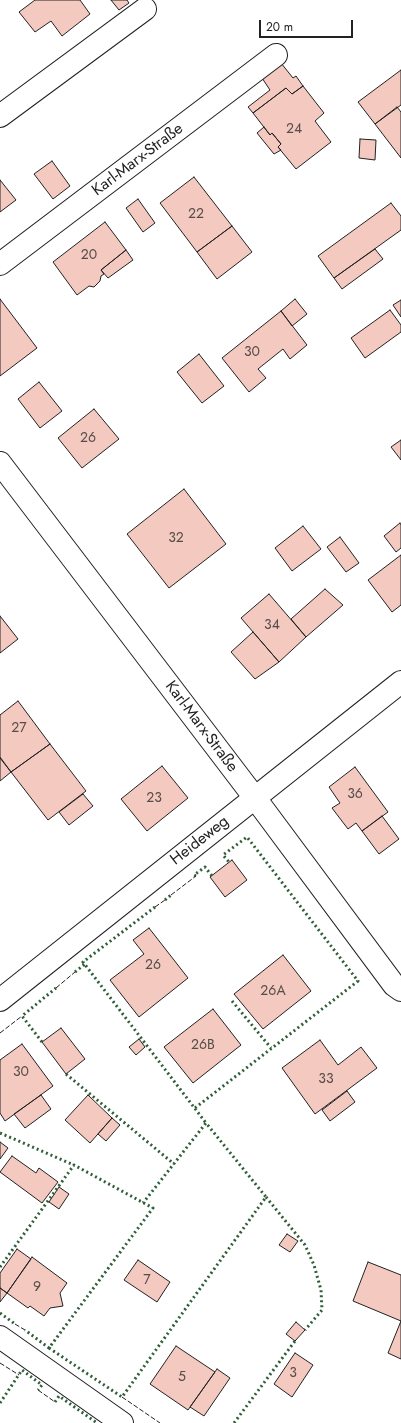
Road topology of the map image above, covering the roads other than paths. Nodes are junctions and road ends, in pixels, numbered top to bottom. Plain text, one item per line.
1 (145, 9) dead end
2 (276, 55) dead end
3 (0, 116) edge
4 (0, 264) edge
5 (0, 463) edge
6 (401, 682) edge
7 (255, 798) junction
8 (401, 990) edge
9 (0, 1000) edge
10 (0, 1337) edge
11 (122, 1423) edge

1 - 3 street
2 - 4 street, Karl-Marx-Straße
5 - 7 street, Karl-Marx-Straße
6 - 7 street, Heideweg
7 - 8 street, Karl-Marx-Straße
7 - 9 street, Heideweg
10 - 11 street

